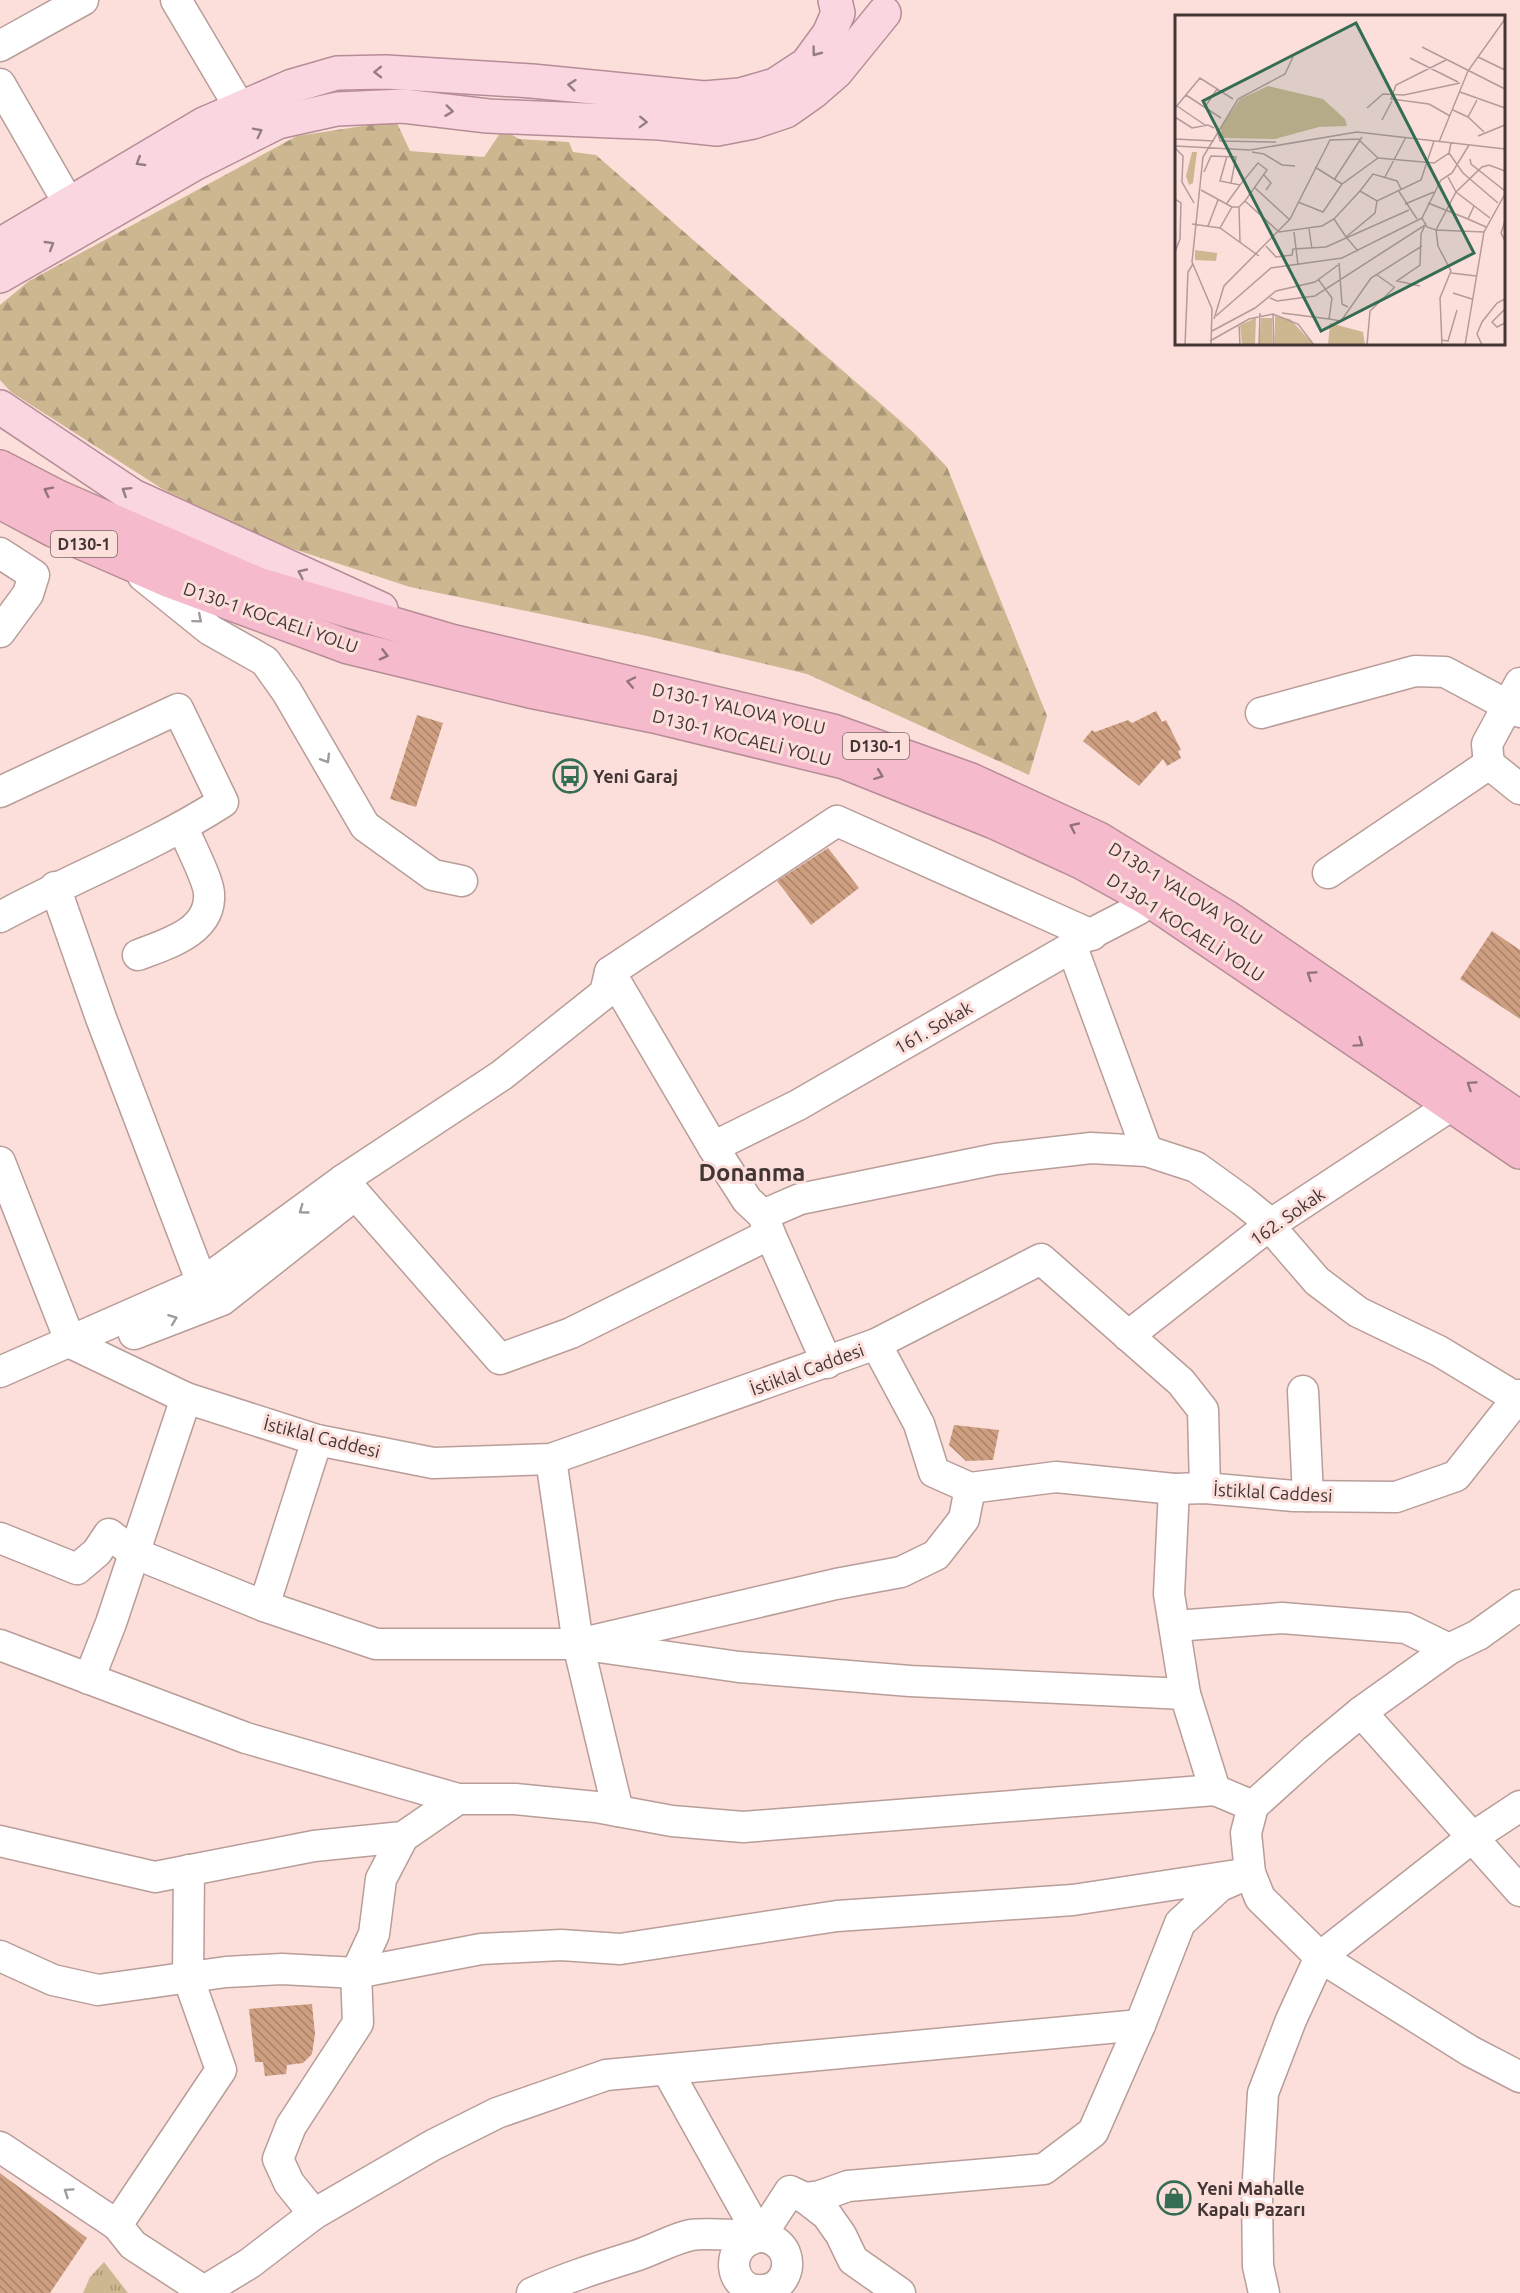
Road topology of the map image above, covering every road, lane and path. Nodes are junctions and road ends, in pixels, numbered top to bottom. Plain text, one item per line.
1 (83, 0) edge
2 (176, 0) edge
3 (835, 0) edge
4 (884, 13) dead end
5 (0, 46) edge
6 (488, 78) junction
7 (0, 84) edge
8 (240, 108) junction
9 (489, 116) junction
10 (189, 150) junction
11 (69, 204) junction
12 (0, 245) edge
13 (0, 276) edge
14 (0, 407) edge
15 (0, 412) edge
16 (40, 436) junction
17 (0, 467) edge
18 (0, 502) edge
19 (0, 553) edge
20 (118, 559) junction
21 (0, 632) edge
22 (451, 641) junction
23 (1516, 700) edge
24 (1261, 713) dead end
25 (1489, 764) junction
26 (1520, 789) edge
27 (0, 792) edge
28 (183, 828) junction
29 (1328, 873) dead end
30 (462, 881) dead end
31 (55, 887) junction
32 (1148, 899) junction
33 (0, 917) edge
34 (1082, 941) junction
35 (138, 955) dead end
36 (610, 972) junction
37 (1452, 1105) junction
38 (1520, 1118) edge
39 (713, 1147) junction
40 (1147, 1151) junction
41 (1520, 1152) edge
42 (0, 1162) edge
43 (349, 1187) junction
44 (1271, 1224) junction
45 (767, 1225) junction
46 (212, 1291) junction
47 (1128, 1336) junction
48 (876, 1344) junction
49 (79, 1347) junction
50 (827, 1363) junction
51 (0, 1372) edge
52 (0, 1384) edge
53 (1303, 1391) dead end
54 (186, 1398) junction
55 (1519, 1398) edge
56 (317, 1440) junction
57 (551, 1459) junction
58 (970, 1488) junction
59 (1205, 1488) junction
60 (1174, 1489) junction
61 (1308, 1496) junction
62 (0, 1538) edge
63 (134, 1553) junction
64 (1520, 1605) edge
65 (264, 1606) junction
66 (1175, 1626) junction
67 (578, 1644) junction
68 (0, 1645) edge
69 (1449, 1649) junction
70 (89, 1679) junction
71 (1185, 1694) junction
72 (1361, 1712) junction
73 (1215, 1790) junction
74 (458, 1799) junction
75 (1253, 1806) junction
76 (1520, 1806) edge
77 (618, 1811) junction
78 (403, 1837) junction
79 (1473, 1837) junction
80 (0, 1841) edge
81 (189, 1870) junction
82 (1250, 1874) junction
83 (1520, 1891) edge
84 (0, 1956) edge
85 (1320, 1957) junction
86 (356, 1973) junction
87 (188, 1977) junction
88 (1140, 2025) junction
89 (667, 2070) junction
90 (1520, 2077) edge
91 (0, 2146) edge
92 (805, 2198) junction
93 (314, 2214) junction
94 (117, 2225) junction
95 (692, 2235) junction
96 (760, 2237) junction
97 (734, 2258) junction
98 (779, 2286) edge
99 (206, 2292) edge
100 (532, 2293) edge
101 (900, 2293) edge
102 (1264, 2293) edge

1 - 5 street
2 - 8 street
3 -> 6 main road
9 -> 4 main road
6 -> 8 main road
6 - 9 street
7 - 11 street
8 - 10 main road
10 -> 9 main road
10 -> 11 main road
13 -> 10 main road
11 - 12 main road
14 - 16 main road
15 - 16 main road
22 -> 16 main road
22 -> 17 highway, D130-1 YALOVA YOLU / D130-1
18 - 20 highway, D130-1 KOCAELİ YOLU / D130-1
19 - 21 street
20 -> 30 street
20 -> 32 highway, D130-1 KOCAELİ YOLU / D130-1
38 -> 22 highway, D130-1 YALOVA YOLU / D130-1
23 - 24 street
23 - 25 street
25 - 26 street
25 - 29 street
27 - 28 street
28 - 31 street
28 - 35 street
31 - 33 street
31 - 46 street
32 - 34 street, 161. Sokak
32 -> 37 highway, D130-1 KOCAELİ YOLU / D130-1
34 - 36 street
34 - 39 street, 161. Sokak
34 - 40 street
36 - 39 street
36 - 43 street
37 - 41 highway, D130-1 KOCAELİ YOLU / D130-1
37 - 44 street, 162. Sokak
39 - 45 street
40 - 44 street
40 - 45 street
42 - 49 street
43 - 45 street
43 - 46 street
44 - 47 street, 162. Sokak
44 - 55 street
45 - 50 street
46 - 49 street
47 - 48 street
47 - 59 street
48 - 50 street, İstiklal Caddesi
48 - 58 street, İstiklal Caddesi
49 - 51 street
49 - 52 street
49 - 54 street, İstiklal Caddesi
50 - 57 street, İstiklal Caddesi
53 - 61 street
54 - 56 street, İstiklal Caddesi
54 - 63 street
55 - 61 street, İstiklal Caddesi
56 - 57 street, İstiklal Caddesi
56 - 65 street
57 - 67 street
58 - 60 street, İstiklal Caddesi
58 - 67 street
59 - 60 street, İstiklal Caddesi
59 - 61 street, İstiklal Caddesi
60 - 66 street
62 - 63 street
63 - 65 street
63 - 70 street
64 - 69 street
65 - 67 street
66 - 69 street
66 - 71 street
67 - 71 street
67 - 77 street
68 - 70 street
69 - 72 street
70 - 74 street
71 - 73 street
72 - 75 street
72 - 79 street
73 - 75 street
73 - 77 street
74 - 77 street
74 - 78 street
75 - 82 street
76 - 79 street
78 - 81 street
78 - 86 street
79 - 83 street
79 - 85 street
80 - 81 street
81 - 87 street
82 - 85 street
82 - 86 street
82 - 88 street
84 - 87 street
85 - 90 street
85 - 102 street
86 - 87 street
86 - 93 street
87 - 94 street
88 - 89 street
88 - 92 street
89 - 93 street
89 - 96 street
94 -> 91 street
92 - 96 street
92 - 101 street
93 - 99 street
94 - 99 street
95 - 96 street
95 - 97 street
95 - 100 street
96 - 97 street
96 - 98 street
97 - 98 street

